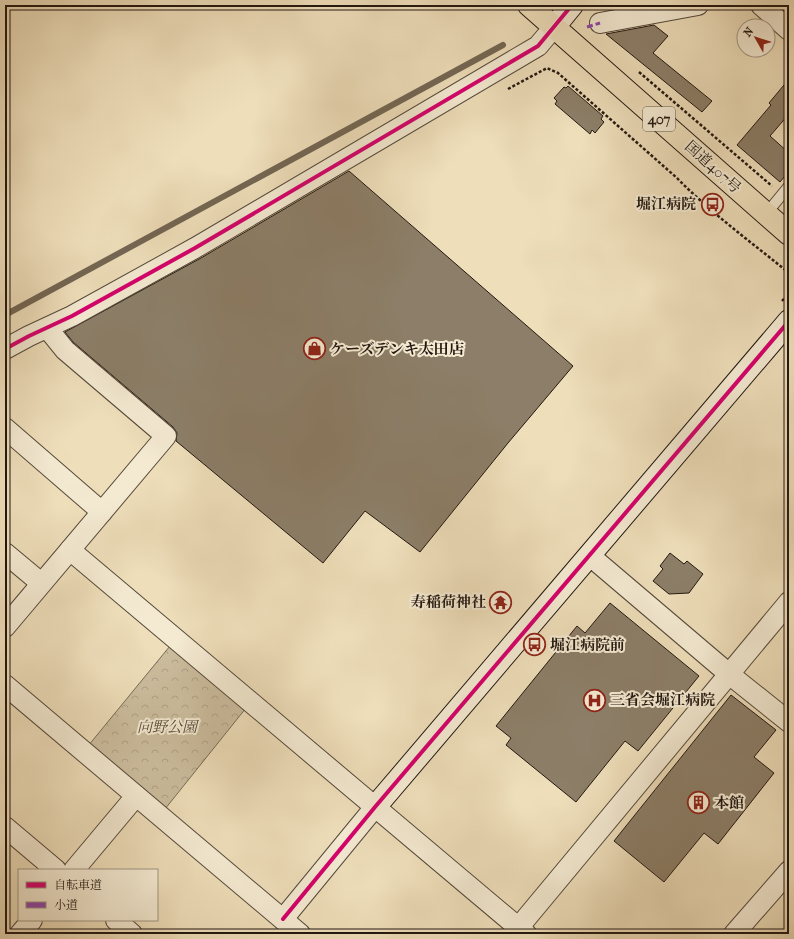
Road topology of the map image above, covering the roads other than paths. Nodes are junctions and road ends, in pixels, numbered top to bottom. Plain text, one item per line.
1 (529, 5) edge
2 (572, 5) edge
3 (698, 5) edge
4 (761, 5) edge
5 (600, 23) dead end
6 (554, 26) junction
7 (789, 30) edge
8 (789, 186) edge
9 (766, 214) junction
10 (789, 234) edge
11 (789, 321) edge
12 (48, 328) junction
13 (5, 349) edge
14 (5, 428) edge
15 (102, 512) junction
16 (70, 550) junction
17 (5, 553) edge
18 (589, 556) junction
19 (42, 583) junction
20 (789, 602) edge
21 (5, 627) edge
22 (729, 674) junction
23 (5, 685) edge
24 (789, 722) edge
25 (136, 796) junction
26 (375, 807) junction
27 (5, 827) edge
28 (55, 869) edge
29 (75, 869) edge
30 (789, 871) edge
31 (283, 920) junction
32 (31, 921) edge
33 (117, 921) edge
34 (522, 931) edge
35 (20, 934) edge
36 (132, 934) edge
37 (300, 934) edge
38 (734, 934) edge

1 - 6 highway, 国道407号 / 407
2 - 6 street
3 - 5 street
4 - 7 street
6 - 9 highway, 国道407号 / 407
6 - 12 street
8 - 9 lane
9 - 10 highway, 国道407号 / 407
11 - 18 street
12 - 13 street
12 - 15 street
14 - 15 street
15 - 16 street
16 - 19 street
16 - 26 street
17 - 19 street
18 - 22 street
18 - 26 street
19 - 21 street
20 - 22 street
22 - 24 street
22 - 34 street
23 - 25 street
25 - 29 street
25 - 31 street
26 - 31 street
26 - 34 street
27 - 28 street
30 - 38 street
31 - 37 street
32 - 35 street
33 - 36 street

